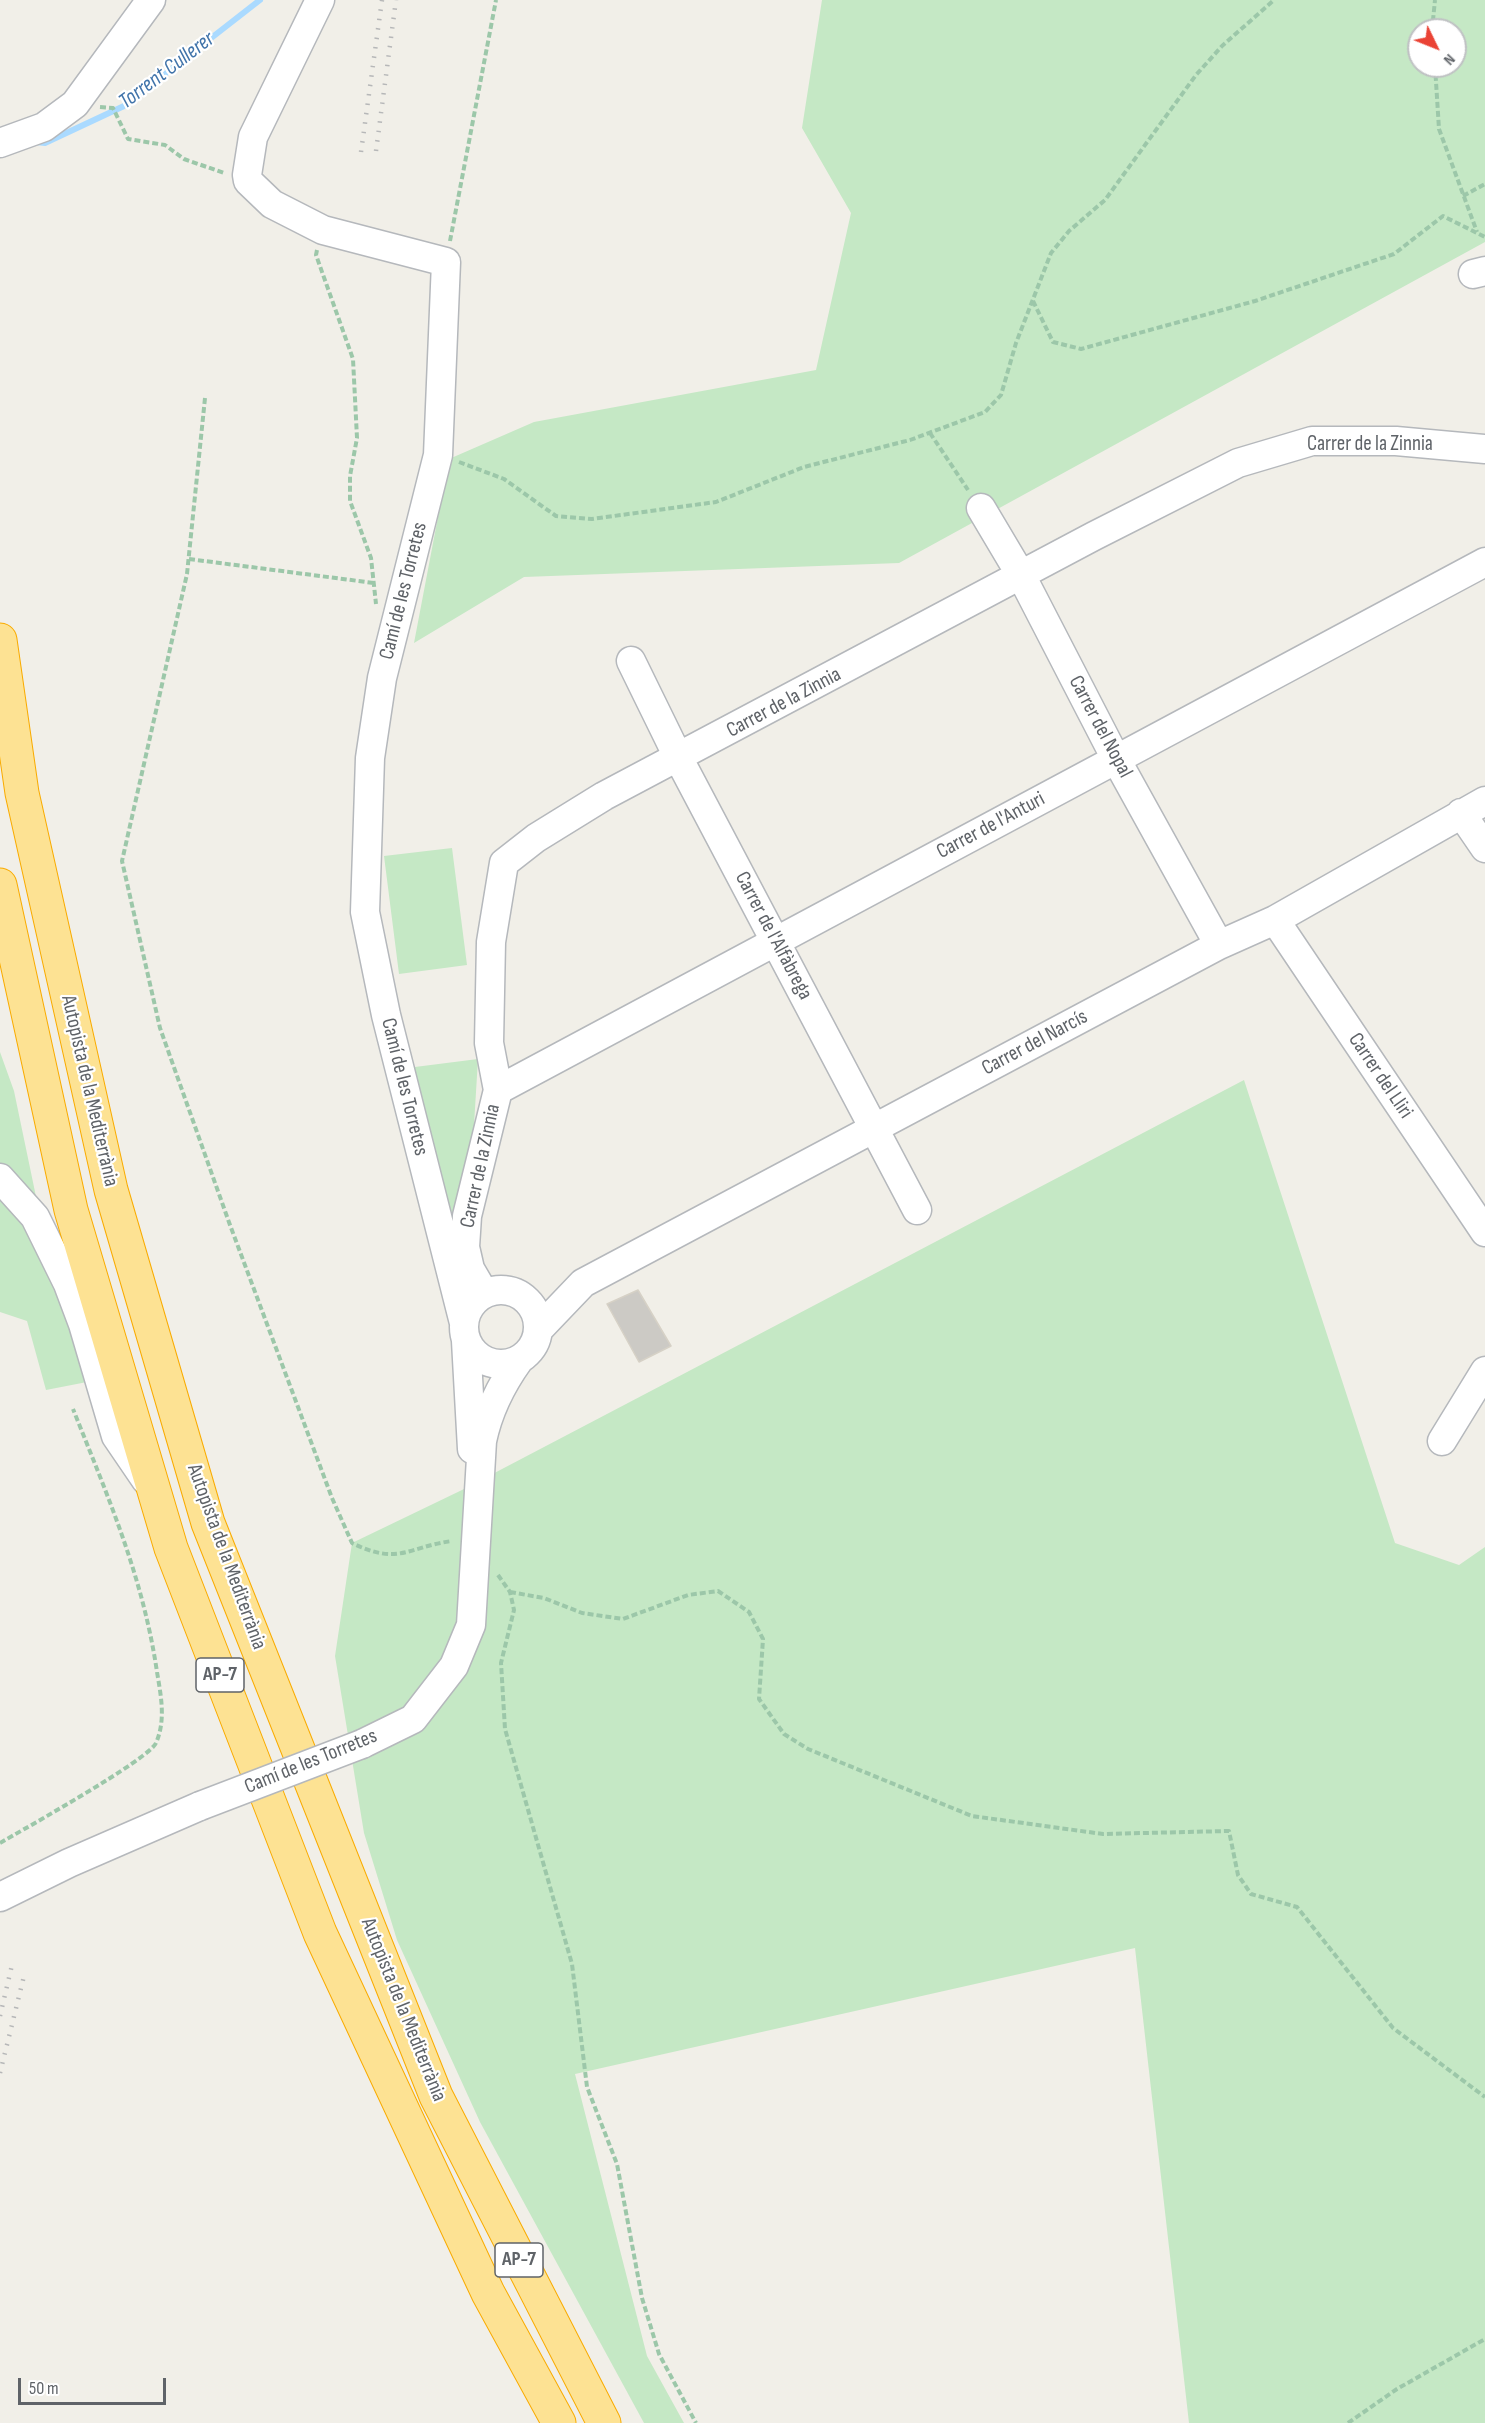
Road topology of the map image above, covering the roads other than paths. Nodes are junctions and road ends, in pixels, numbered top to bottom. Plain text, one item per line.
1 (151, 0) edge
2 (320, 0) edge
3 (0, 143) edge
4 (1485, 449) edge
5 (975, 500) road end
6 (1485, 562) edge
7 (1022, 577) junction
8 (0, 640) edge
9 (631, 660) dead end
10 (679, 759) junction
11 (1116, 759) junction
12 (1473, 807) edge
13 (1485, 848) edge
14 (0, 885) edge
15 (1275, 920) junction
16 (776, 940) junction
17 (1219, 945) junction
18 (498, 1090) junction
19 (874, 1129) junction
20 (0, 1178) edge
21 (917, 1210) dead end
22 (1485, 1232) edge
23 (584, 1283) junction
24 (484, 1293) junction
25 (522, 1296) junction
26 (539, 1329) junction
27 (465, 1332) junction
28 (519, 1360) junction
29 (1485, 1371) edge
30 (1442, 1441) dead end
31 (155, 1494) junction
32 (478, 1508) junction
33 (0, 1897) edge
34 (573, 2367) junction
35 (559, 2423) edge
36 (604, 2423) edge
37 (613, 2423) edge

1 - 3 street
2 - 27 street, Camí de les Torretes
4 - 7 street, Carrer de la Zinnia
5 - 7 street, Carrer del Nopal
6 - 11 street, Carrer de l'Anturi
7 - 10 street, Carrer de la Zinnia
7 - 11 street, Carrer del Nopal
8 - 34 highway, Autopista de la Mediterrània / AP-7
9 - 10 street, Carrer de l'Alfàbrega
10 - 16 street, Carrer de l'Alfàbrega
10 - 18 street, Carrer de la Zinnia
11 - 16 street, Carrer de l'Anturi
11 - 17 street, Carrer del Nopal
12 - 13 street
12 - 15 street, Carrer del Narcís
14 - 31 highway, Autopista de la Mediterrània / AP-7
15 - 17 street, Carrer del Narcís
15 - 22 street, Carrer del Lliri
16 - 18 street, Carrer de l'Anturi
16 - 19 street, Carrer de l'Alfàbrega
17 - 19 street, Carrer del Narcís
18 - 24 street, Carrer de la Zinnia
19 - 21 street, Carrer de l'Alfàbrega
19 - 23 street, Carrer del Narcís
20 - 31 street
23 - 25 street, Carrer del Narcís
23 - 26 street, Carrer del Narcís
24 - 25 street
24 - 27 street
25 - 26 street
26 - 28 street
27 - 28 street
27 - 32 street, Camí de les Torretes
28 - 32 street, Camí de les Torretes
29 - 30 street
31 - 35 highway, Autopista de la Mediterrània / AP-7
32 - 33 street, Camí de les Torretes, bridge
34 - 36 highway, Autopista de la Mediterrània / AP-7
34 - 37 street

